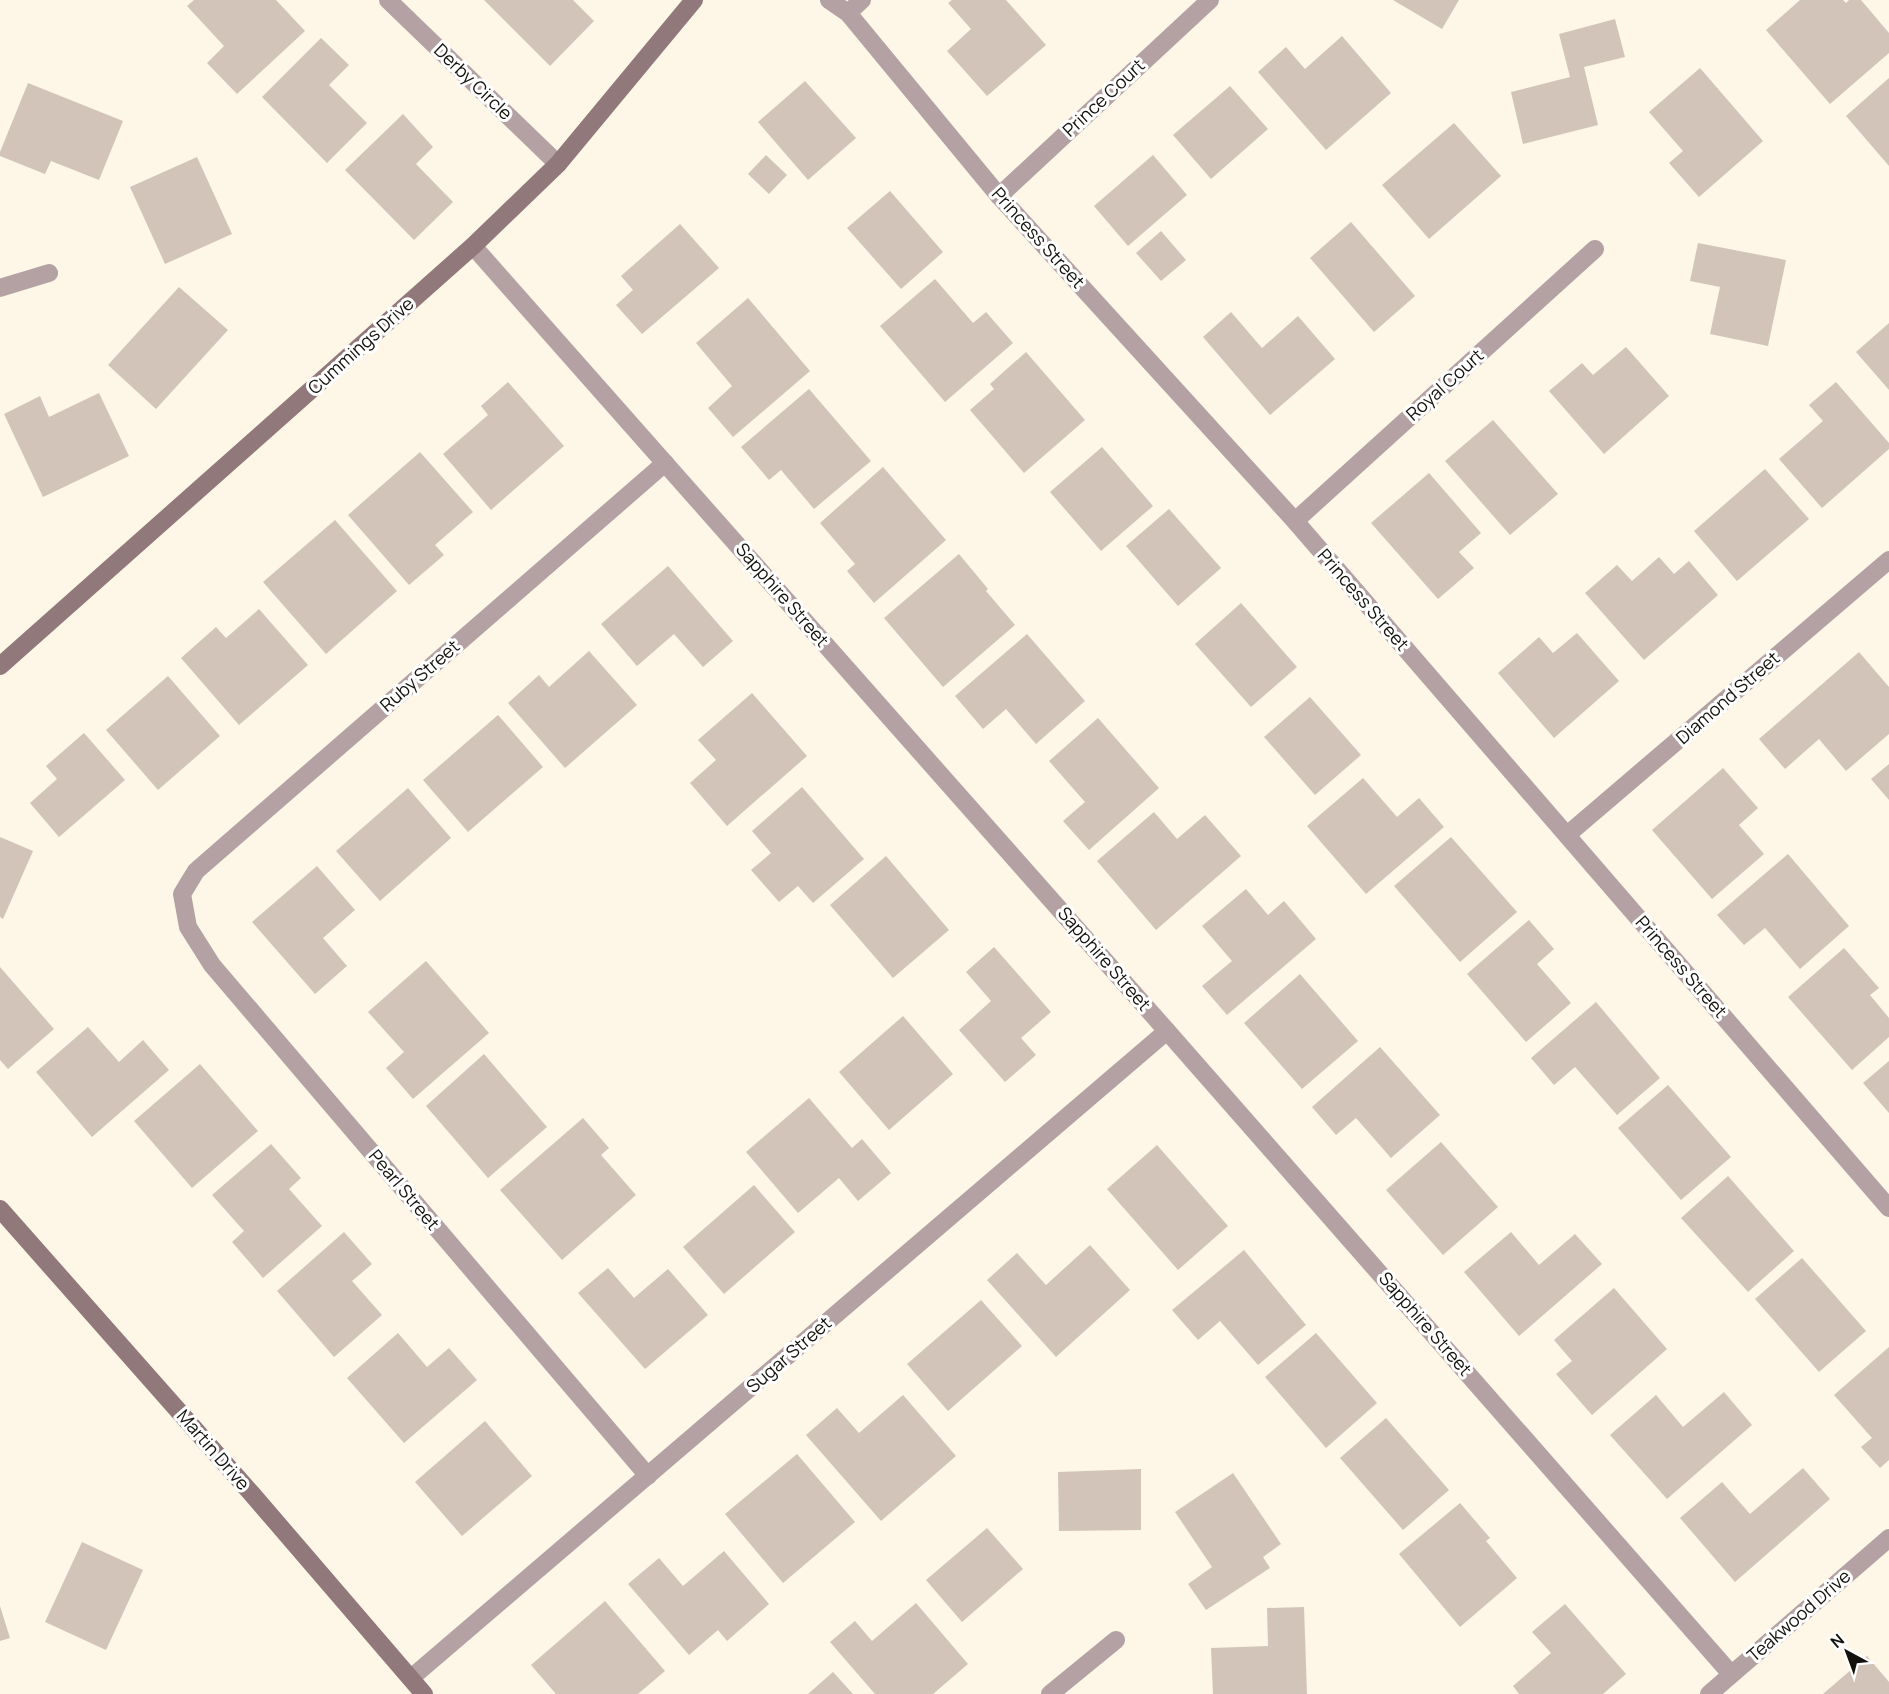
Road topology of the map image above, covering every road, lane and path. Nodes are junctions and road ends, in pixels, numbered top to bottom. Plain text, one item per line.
1 (388, 0) edge
2 (694, 0) edge
3 (829, 0) edge
4 (862, 0) edge
5 (1210, 0) edge
6 (848, 13) junction
7 (558, 164) junction
8 (999, 196) junction
9 (473, 246) junction
10 (1596, 249) dead end
11 (48, 273) dead end
12 (0, 288) edge
13 (665, 463) junction
14 (1295, 522) junction
15 (1888, 564) edge
16 (0, 666) edge
17 (1567, 835) junction
18 (182, 894) joint
19 (1167, 1031) junction
20 (1889, 1208) edge
21 (0, 1209) edge
22 (648, 1476) junction
23 (1889, 1538) edge
24 (1116, 1640) dead end
25 (1731, 1674) junction
26 (411, 1678) junction
27 (424, 1694) edge
28 (1050, 1694) edge
29 (1709, 1694) edge

1 - 7 street, Derby Circle
2 - 7 street, Cummings Drive
3 - 6 street, Princess Street
4 - 6 street
5 - 8 street, Prince Court
6 - 8 street, Princess Street
7 - 9 street, Cummings Drive
8 - 14 street, Princess Street
9 - 13 street, Sapphire Street
9 - 16 street, Cummings Drive
10 - 14 street, Royal Court
11 - 12 street
13 - 18 street, Ruby Street
13 - 19 street, Sapphire Street
14 - 17 street, Princess Street
15 - 17 street, Diamond Street
17 - 20 street, Princess Street
18 - 22 street, Pearl Street
19 - 22 street, Sugar Street
19 - 25 street, Sapphire Street
21 - 26 street, Martin Drive
22 - 26 street, Sugar Street
23 - 25 street, Teakwood Drive
24 - 28 street
25 - 29 street, Teakwood Drive
26 - 27 street, Martin Drive

